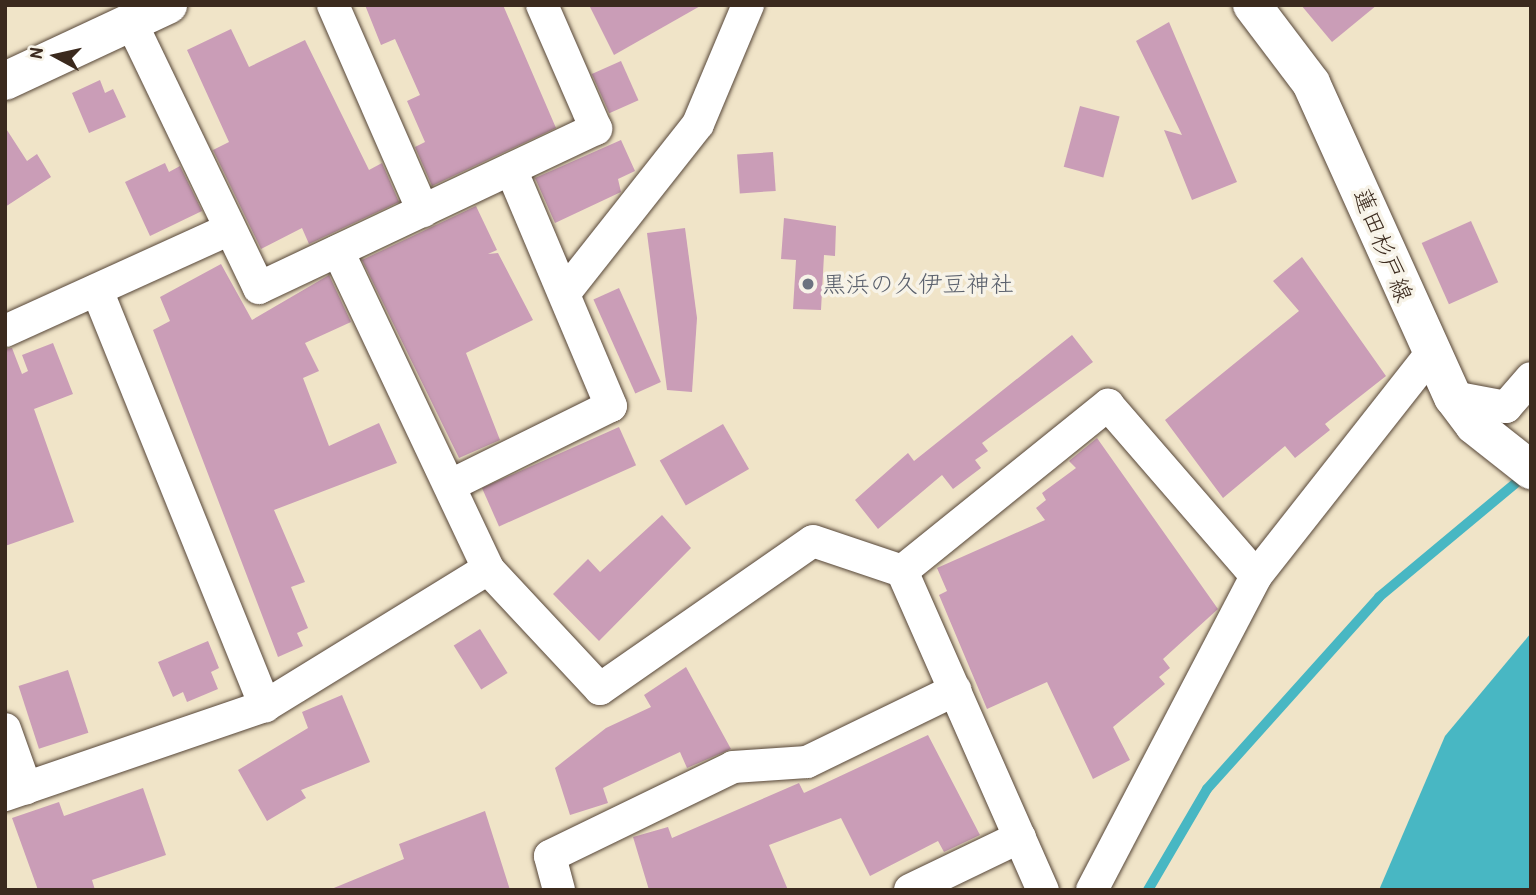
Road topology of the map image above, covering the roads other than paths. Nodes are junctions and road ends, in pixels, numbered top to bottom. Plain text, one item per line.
1 (168, 5) edge
2 (333, 5) edge
3 (542, 5) edge
4 (748, 5) edge
5 (1252, 5) edge
6 (131, 22) junction
7 (5, 81) edge
8 (511, 169) junction
9 (423, 211) junction
10 (230, 229) junction
11 (338, 251) junction
12 (97, 290) junction
13 (567, 290) junction
14 (5, 331) edge
15 (1429, 356) junction
16 (1531, 378) edge
17 (1453, 397) junction
18 (1531, 470) edge
19 (453, 484) junction
20 (488, 569) junction
21 (902, 571) junction
22 (1256, 576) junction
23 (955, 690) junction
24 (265, 706) junction
25 (5, 729) edge
26 (16, 792) edge
27 (1020, 837) junction
28 (559, 890) edge
29 (910, 890) edge
30 (1043, 890) edge
31 (1092, 890) edge

1 - 6 main road
2 - 9 street
3 - 8 street
4 - 13 street
5 - 15 main road, 蓮田杉戸線
6 - 7 main road
6 - 10 street
8 - 9 street
8 - 13 street
9 - 11 street
10 - 11 street
10 - 12 street
11 - 19 street
12 - 14 street
12 - 24 street
13 - 19 street
15 - 17 main road, 蓮田杉戸線
15 - 22 street
16 - 17 street
17 - 18 main road, 蓮田杉戸線
19 - 20 street
20 - 21 street
20 - 24 street
21 - 22 street
21 - 23 street
22 - 31 street
23 - 27 street
23 - 28 street
24 - 26 street
25 - 26 street
27 - 29 street
27 - 30 street

